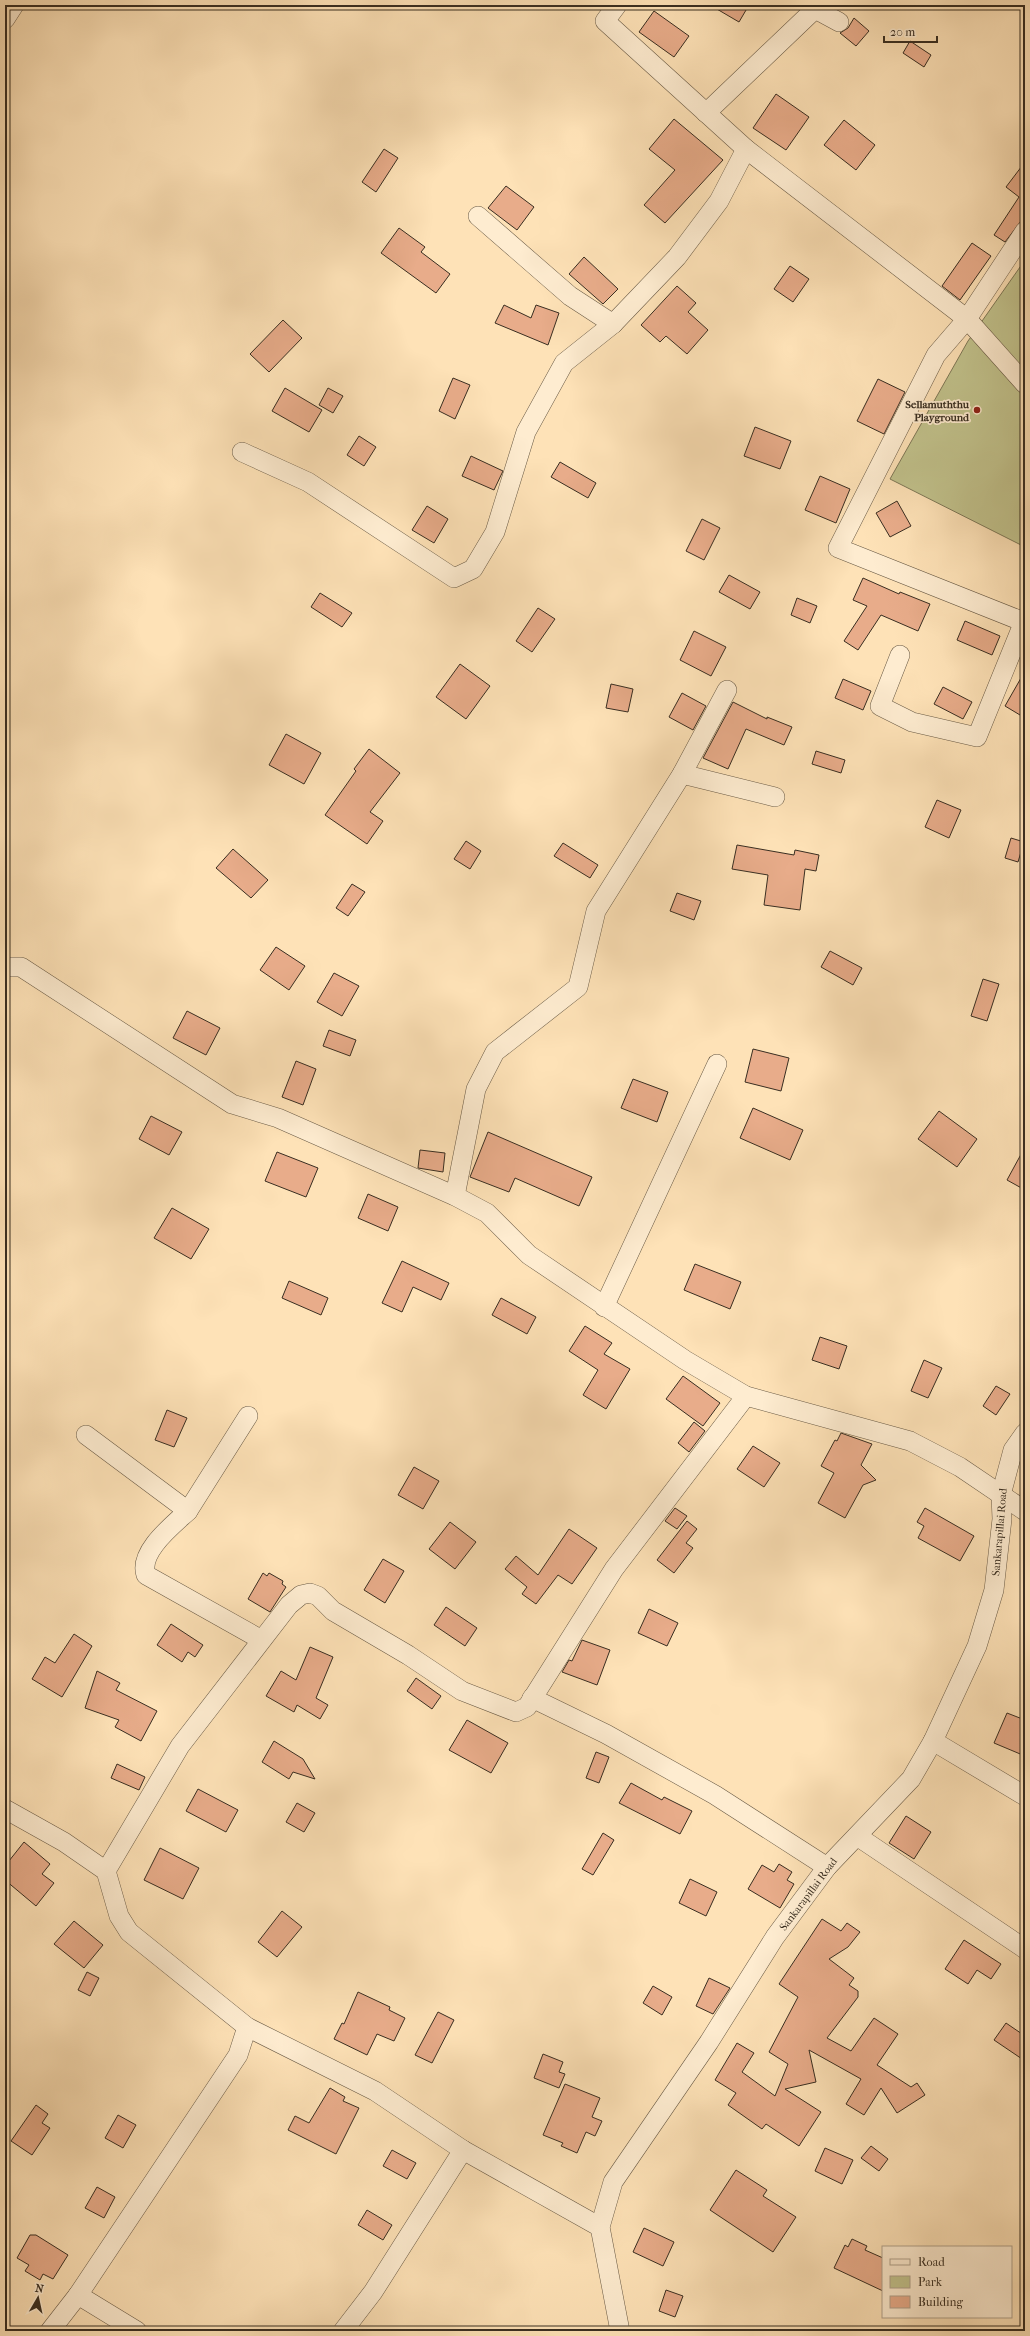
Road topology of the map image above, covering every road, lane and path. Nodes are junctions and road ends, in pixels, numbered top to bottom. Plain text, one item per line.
1 (14, 5) edge
2 (617, 5) edge
3 (5, 18) edge
4 (839, 22) dead end
5 (706, 113) junction
6 (746, 149) junction
7 (478, 216) dead end
8 (1025, 231) edge
9 (967, 318) junction
10 (613, 324) junction
11 (1025, 384) edge
12 (242, 452) dead end
13 (1024, 621) edge
14 (900, 655) dead end
15 (727, 690) dead end
16 (682, 774) junction
17 (775, 798) dead end
18 (5, 967) edge
19 (717, 1064) dead end
20 (455, 1196) junction
21 (604, 1306) junction
22 (746, 1396) junction
23 (248, 1416) dead end
24 (1025, 1434) edge
25 (86, 1435) dead end
26 (1001, 1495) junction
27 (188, 1511) junction
28 (1025, 1511) edge
29 (260, 1639) junction
30 (532, 1698) junction
31 (933, 1741) junction
32 (1025, 1796) edge
33 (5, 1809) edge
34 (857, 1836) junction
35 (827, 1866) junction
36 (106, 1871) junction
37 (1025, 1949) edge
38 (247, 2027) junction
39 (463, 2150) junction
40 (600, 2226) junction
41 (78, 2295) junction
42 (50, 2331) edge
43 (137, 2331) edge
44 (343, 2331) edge
45 (620, 2331) edge

1 - 3 street
2 - 5 street
4 - 5 street
5 - 6 street
6 - 9 street
6 - 10 street
7 - 10 street
8 - 9 street
9 - 11 street
9 - 13 street
10 - 12 street
13 - 14 street
15 - 16 street
16 - 17 street
16 - 20 street
18 - 20 street
19 - 21 street
20 - 21 street
21 - 22 street
22 - 26 street
22 - 30 street
23 - 27 street
24 - 26 street, Sankarapillai Road
25 - 27 street
26 - 28 street
26 - 31 street, Sankarapillai Road
27 - 29 street
29 - 30 street
29 - 36 street
30 - 35 street
31 - 32 street
31 - 34 street, Sankarapillai Road
33 - 36 street
34 - 35 street, Sankarapillai Road
34 - 37 street
35 - 40 street, Sankarapillai Road
36 - 38 street
38 - 39 street
38 - 41 street
39 - 40 street
39 - 44 street
40 - 45 street, Sankarapillai Road
41 - 42 street
41 - 43 street

